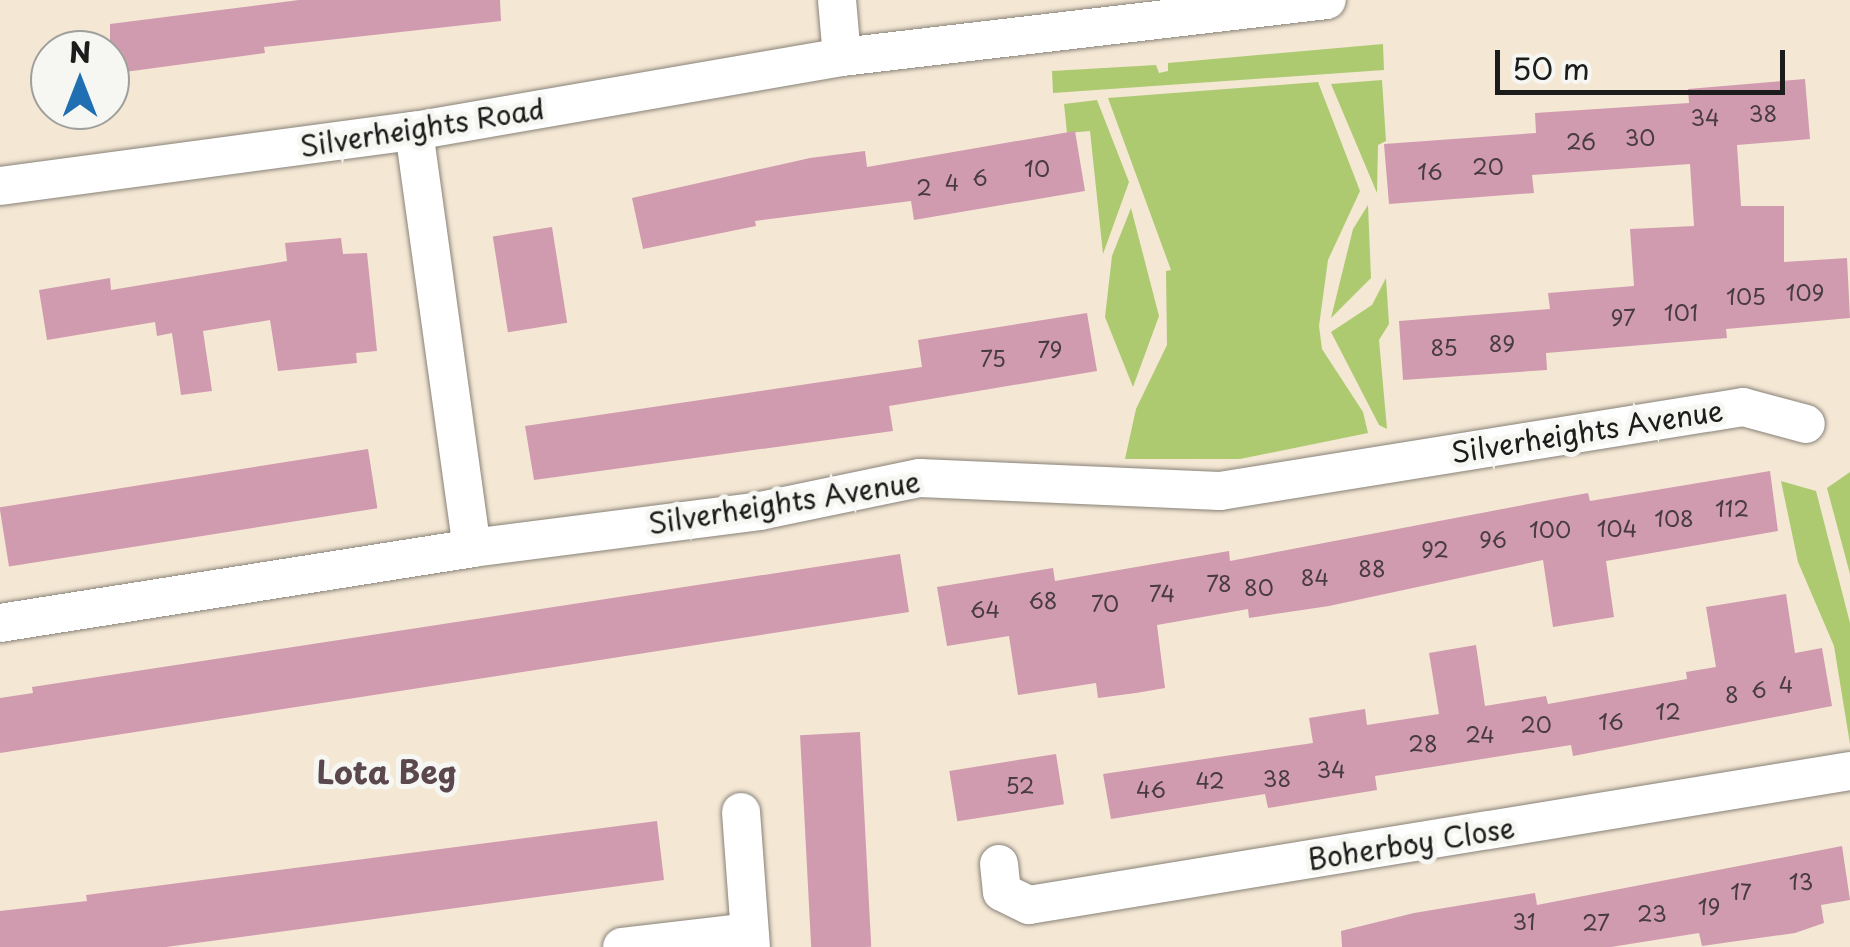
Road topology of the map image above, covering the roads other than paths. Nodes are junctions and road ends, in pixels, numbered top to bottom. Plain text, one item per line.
1 (837, 0) edge
2 (1327, 0) edge
3 (842, 57) junction
4 (414, 131) junction
5 (0, 186) edge
6 (1806, 424) dead end
7 (472, 548) junction
8 (0, 623) edge
9 (1850, 771) edge
10 (741, 812) dead end
11 (999, 864) dead end
12 (750, 939) edge
13 (622, 947) edge

1 - 3 street
2 - 3 street, Silverheights Road
3 - 4 street, Silverheights Road
4 - 5 street, Silverheights Road
4 - 7 street
6 - 7 street, Silverheights Avenue
7 - 8 street, Silverheights Avenue
9 - 11 street, Boherboy Close
10 - 12 street
12 - 13 street

